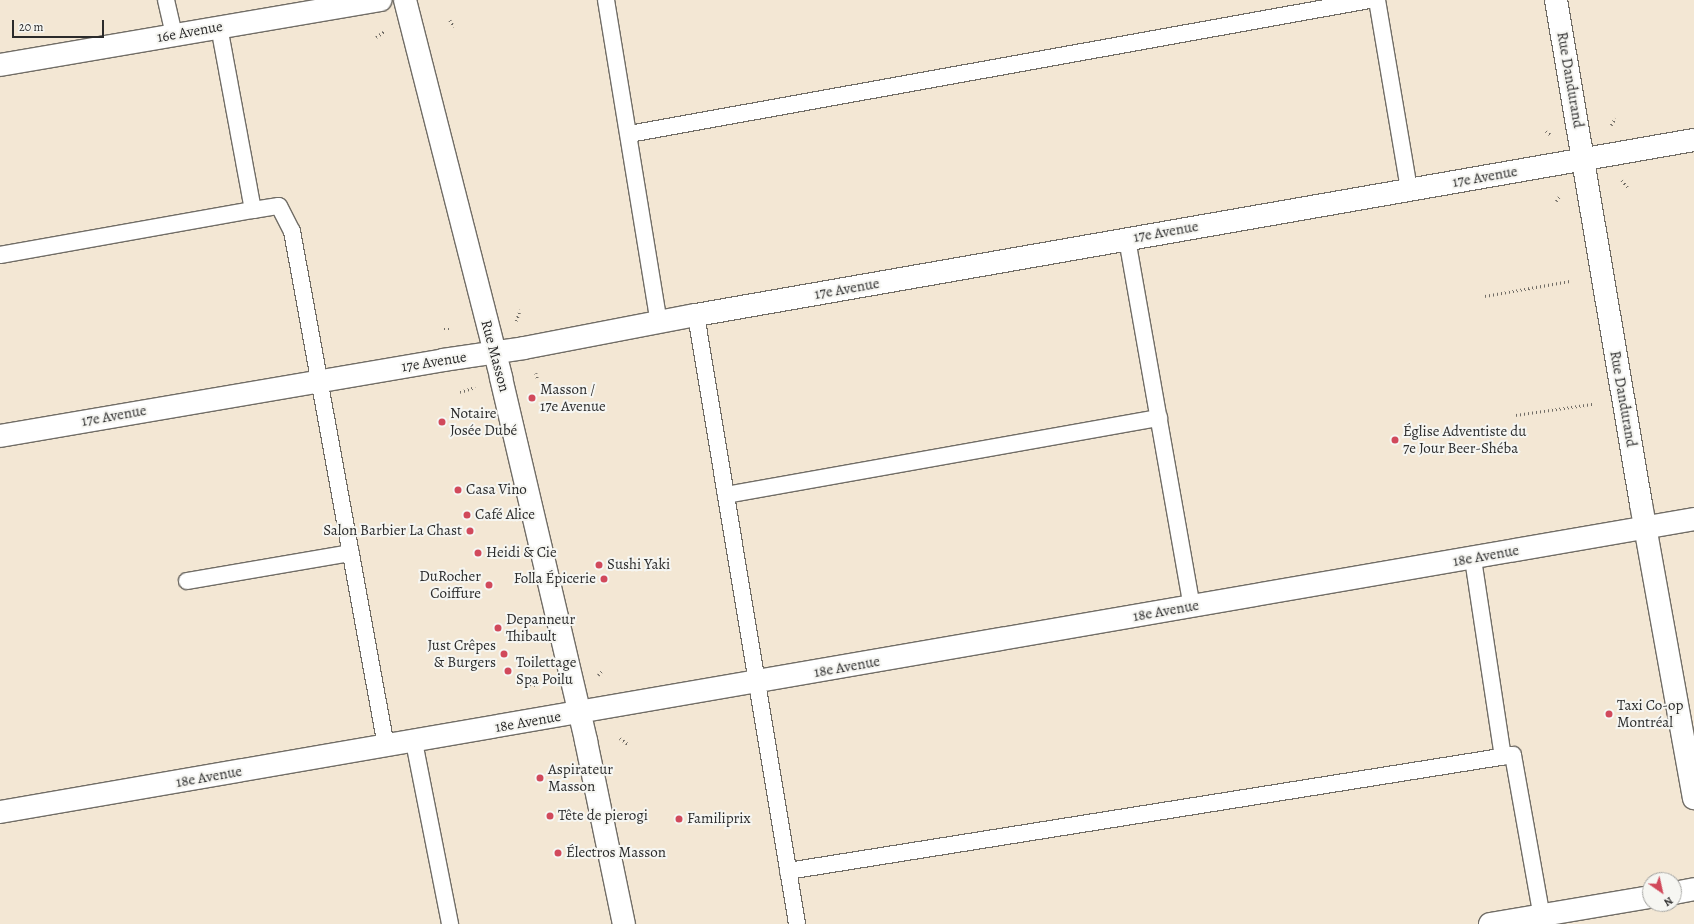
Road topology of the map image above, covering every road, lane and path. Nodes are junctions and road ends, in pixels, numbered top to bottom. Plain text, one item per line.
1 (166, 0) edge
2 (380, 0) edge
3 (406, 0) edge
4 (606, 0) edge
5 (1369, 0) edge
6 (1377, 0) edge
7 (1556, 0) edge
8 (450, 20) dead end
9 (219, 27) junction
10 (454, 27) dead end
11 (385, 31) dead end
12 (174, 35) junction
13 (376, 37) dead end
14 (0, 65) edge
15 (1615, 118) dead end
16 (1611, 125) dead end
17 (628, 134) junction
18 (1694, 140) edge
19 (1582, 159) junction
20 (1621, 179) dead end
21 (1629, 189) dead end
22 (1409, 190) junction
23 (253, 210) junction
24 (1127, 239) junction
25 (0, 255) edge
26 (1570, 281) dead end
27 (1485, 296) dead end
28 (520, 310) dead end
29 (696, 315) junction
30 (659, 322) junction
31 (513, 326) dead end
32 (444, 329) dead end
33 (451, 330) dead end
34 (494, 352) junction
35 (320, 381) junction
36 (476, 387) dead end
37 (460, 392) dead end
38 (1592, 404) dead end
39 (1516, 415) dead end
40 (1159, 418) junction
41 (0, 436) edge
42 (726, 495) junction
43 (1694, 519) edge
44 (1646, 528) junction
45 (351, 552) junction
46 (1473, 559) junction
47 (187, 581) dead end
48 (1192, 607) junction
49 (603, 670) dead end
50 (598, 676) dead end
51 (757, 683) junction
52 (530, 684) dead end
53 (536, 685) dead end
54 (580, 714) junction
55 (620, 738) dead end
56 (414, 742) junction
57 (628, 744) dead end
58 (386, 746) junction
59 (1503, 757) junction
60 (1694, 798) edge
61 (0, 812) edge
62 (788, 872) junction
63 (1694, 889) edge
64 (1682, 891) edge
65 (1642, 899) edge
66 (1542, 920) edge
67 (450, 924) edge
68 (624, 924) edge
69 (797, 924) edge
70 (1490, 924) edge

1 - 12 lane
2 - 9 street, 16e Avenue
3 - 34 street, Rue Masson
4 - 17 lane
5 - 17 lane
6 - 22 lane
7 - 19 street, Rue Dandurand
8 - 10 path
9 - 12 street, 16e Avenue
9 - 23 lane
11 - 13 path
12 - 14 street, 16e Avenue
15 - 16 path
17 - 30 lane
18 - 19 street, 17e Avenue
19 - 22 street, 17e Avenue
19 - 44 street, Rue Dandurand
20 - 21 path
22 - 24 street, 17e Avenue
23 - 25 lane
23 - 35 lane
24 - 29 street, 17e Avenue
24 - 40 lane
26 - 27 path
28 - 31 path
29 - 30 street, 17e Avenue
29 - 42 lane
30 - 34 street, 17e Avenue
32 - 33 path
34 - 35 street, 17e Avenue
34 - 54 street, Rue Masson
35 - 41 street, 17e Avenue
35 - 45 lane
36 - 37 path
38 - 39 path
40 - 42 lane
40 - 48 lane
42 - 51 lane
43 - 44 street, 18e Avenue
44 - 46 street, 18e Avenue
44 - 60 street, Rue Dandurand
45 - 47 lane
45 - 58 lane
46 - 48 street, 18e Avenue
46 - 59 lane
48 - 51 street, 18e Avenue
49 - 50 path
51 - 54 street, 18e Avenue
51 - 62 lane
52 - 53 path
54 - 56 street, 18e Avenue
54 - 68 street, Rue Masson
55 - 57 path
56 - 58 street, 18e Avenue
56 - 67 lane
58 - 61 street, 18e Avenue
59 - 62 lane
59 - 66 lane
62 - 69 lane
63 - 64 street
65 - 66 street
66 - 70 street

